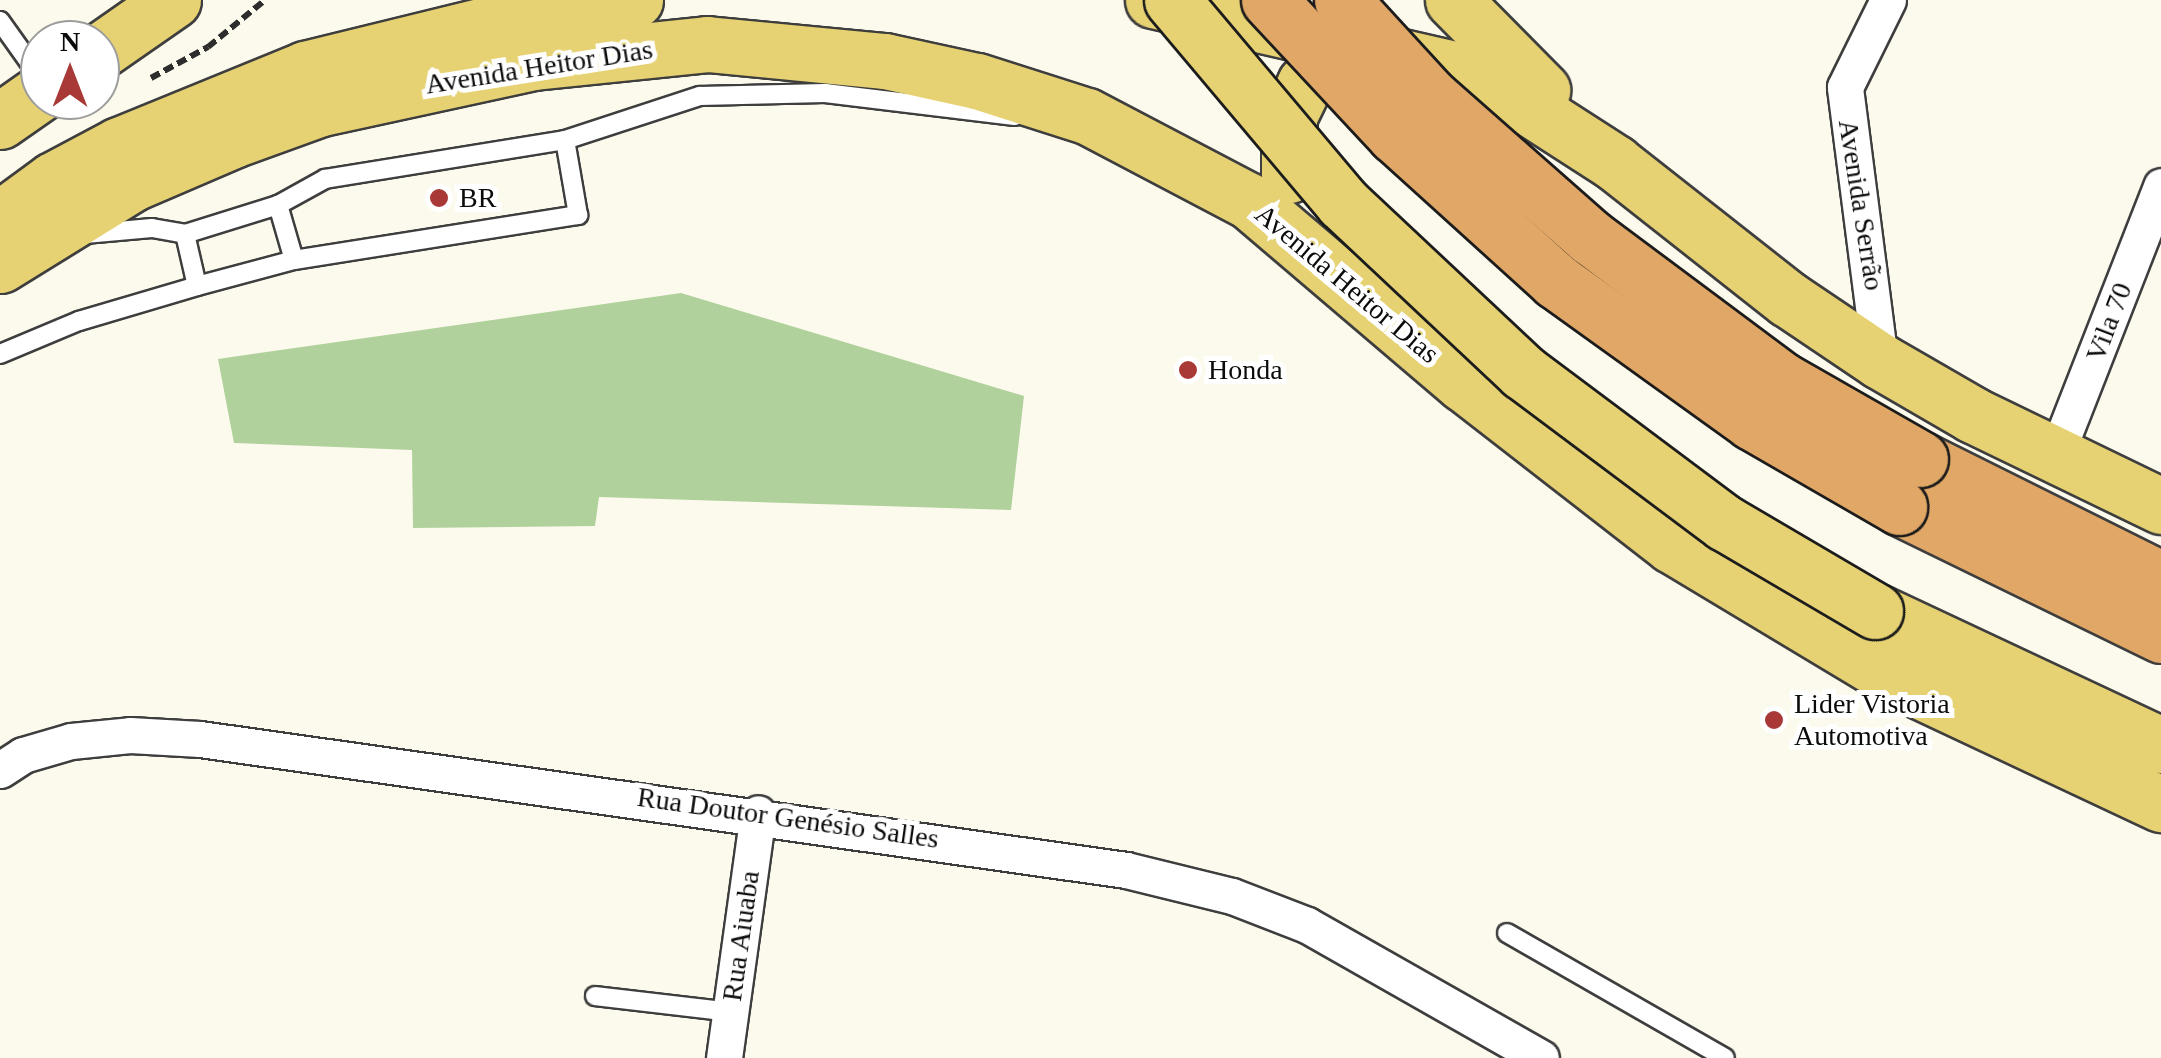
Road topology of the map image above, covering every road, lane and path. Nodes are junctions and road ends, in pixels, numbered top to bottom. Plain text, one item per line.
1 (173, 0) edge
2 (635, 0) edge
3 (1152, 0) edge
4 (1172, 0) edge
5 (1269, 0) edge
6 (1453, 0) edge
7 (1888, 0) edge
8 (458, 17) edge
9 (0, 20) edge
10 (1349, 22) edge
11 (120, 36) edge
12 (20, 48) edge
13 (1087, 116) junction
14 (565, 140) junction
15 (1615, 163) junction
16 (2161, 186) edge
17 (278, 205) junction
18 (184, 234) junction
19 (13, 241) edge
20 (294, 260) junction
21 (1326, 261) junction
22 (197, 286) junction
23 (0, 354) edge
24 (1880, 361) junction
25 (2056, 456) junction
26 (1910, 483) junction
27 (2161, 506) edge
28 (2161, 579) edge
29 (2161, 635) edge
30 (2161, 745) edge
31 (0, 770) edge
32 (2161, 804) edge
33 (758, 813) junction
34 (1506, 933) dead end
35 (594, 996) dead end
36 (731, 1012) junction
37 (1722, 1057) edge
38 (724, 1058) edge
39 (1541, 1058) edge

1 - 11 main road
2 - 8 main road
3 - 10 main road
4 - 30 main road, bridge
5 - 26 highway, bridge
6 - 15 main road
7 - 24 street, Avenida Serrão
8 - 19 main road
9 - 12 lane
10 - 15 main road
10 - 21 main road
10 - 26 highway, bridge
13 - 14 lane
13 - 19 main road, Avenida Heitor Dias
13 - 21 main road, Avenida Heitor Dias
14 - 17 lane
14 - 20 lane
15 - 24 main road
16 - 25 street, Vila 70
17 - 18 lane
17 - 20 lane
18 - 19 lane
18 - 22 lane
20 - 22 lane
21 - 32 main road, Avenida Heitor Dias
22 - 23 lane
24 - 25 main road
25 - 27 main road
26 - 28 highway
26 - 29 highway
31 - 33 street, Rua Doutor Genésio Salles
33 - 36 street, Rua Aiuaba
33 - 39 street, Rua Doutor Genésio Salles
34 - 37 lane
35 - 36 lane
36 - 38 street, Rua Aiuaba

